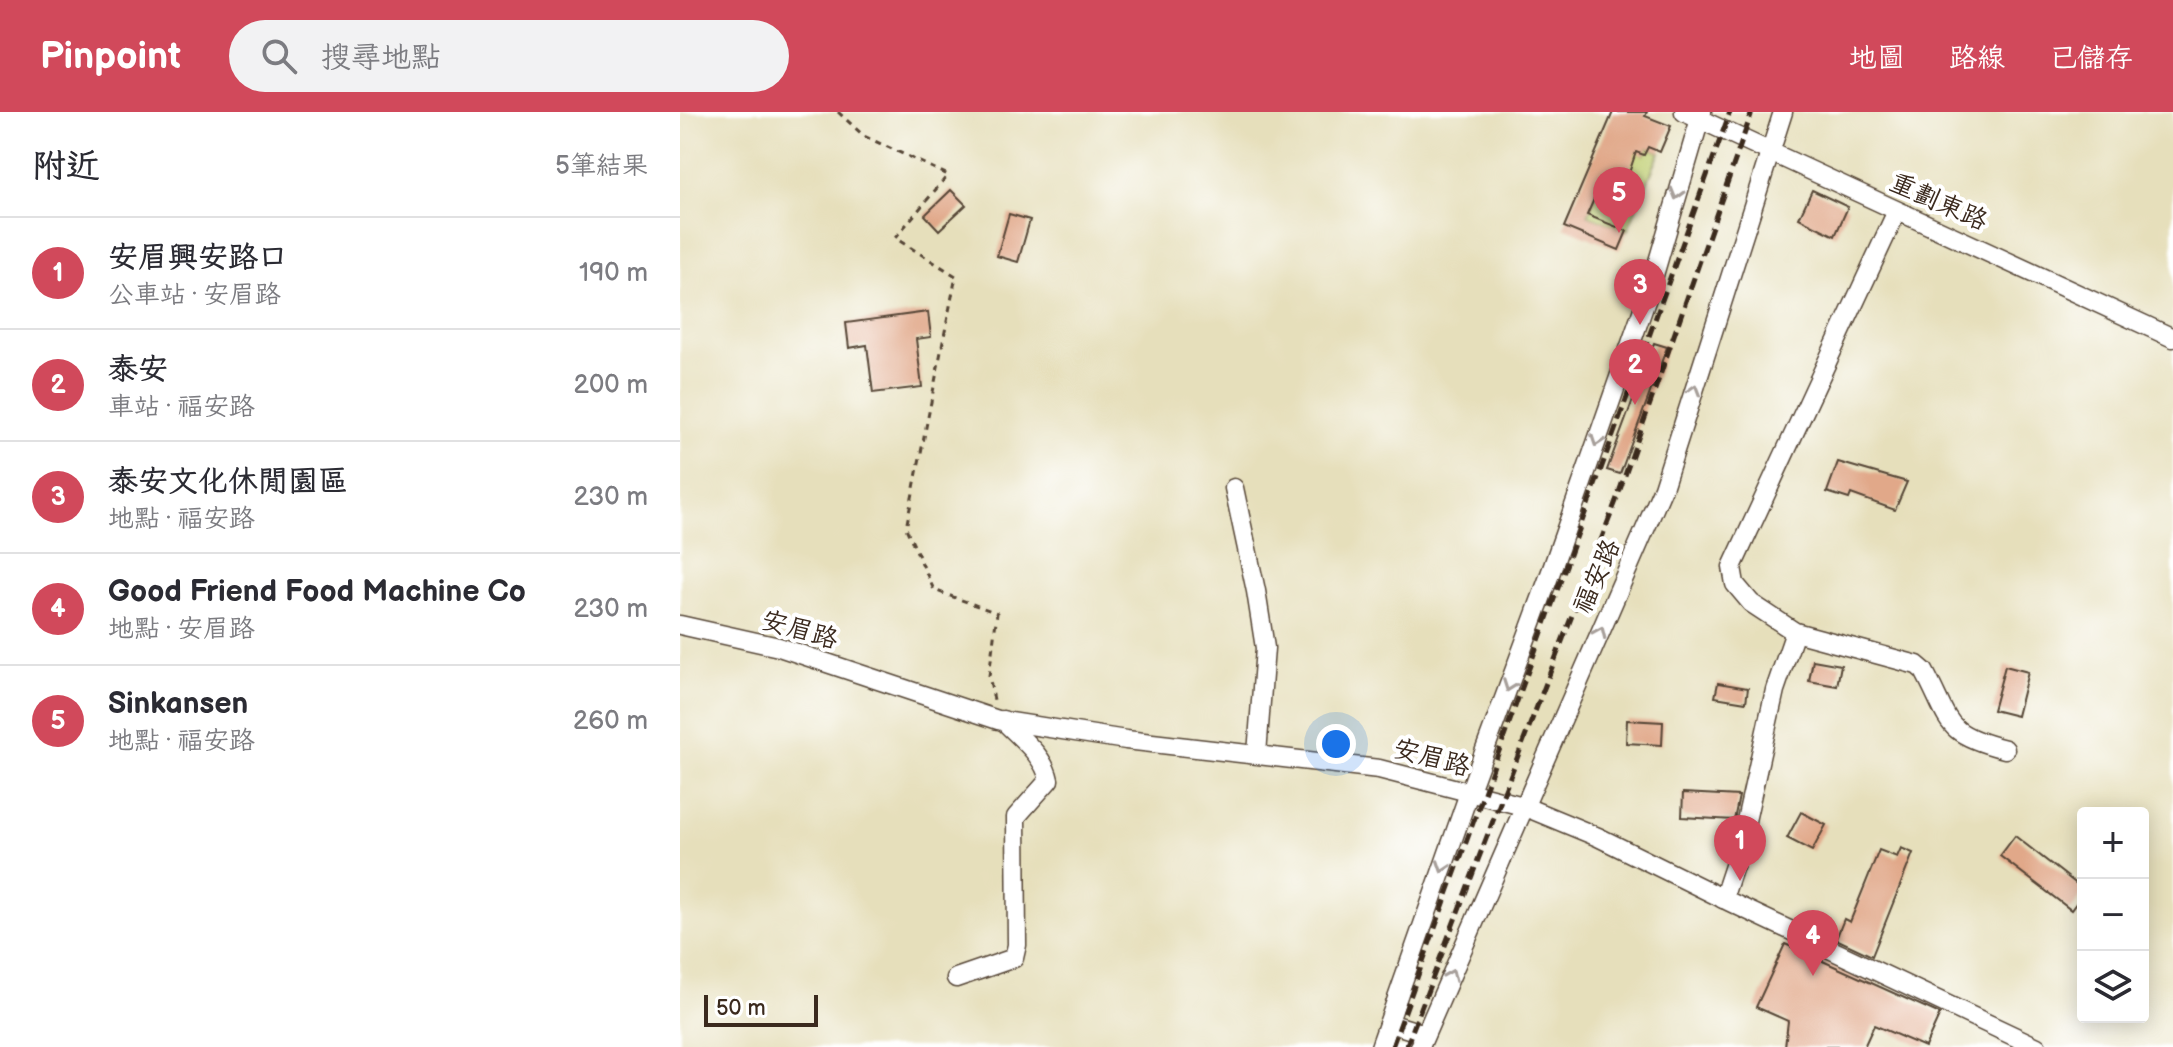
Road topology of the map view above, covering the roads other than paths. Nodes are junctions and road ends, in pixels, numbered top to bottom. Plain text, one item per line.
1 (1783, 112) edge
2 (1695, 114) edge
3 (1769, 152) junction
4 (1897, 211) junction
5 (2173, 338) edge
6 (1234, 488) dead end
7 (680, 625) edge
8 (1795, 632) junction
9 (1001, 720) junction
10 (2005, 749) dead end
11 (1257, 754) junction
12 (1469, 793) junction
13 (1523, 806) junction
14 (1723, 899) junction
15 (956, 978) dead end
16 (1389, 1023) junction
17 (1423, 1041) edge
18 (1380, 1047) edge
19 (2037, 1047) edge

1 - 3 street, 福安路
2 - 3 street, 重劃東路
2 -> 12 street, 福安路
3 - 4 street, 重劃東路
13 -> 3 street, 福安路
4 - 5 street, 重劃東路
4 - 8 street
6 - 11 street
7 - 9 street, 安眉路
8 - 10 street
8 - 14 street
9 - 11 street, 安眉路
9 - 15 street
11 - 12 street, 安眉路
12 - 13 street, 安眉路
12 -> 16 street, 福安路
13 - 14 street, 安眉路
17 -> 13 street, 福安路
14 - 19 street, 安眉路
16 - 17 street
16 - 18 street, 福安路

